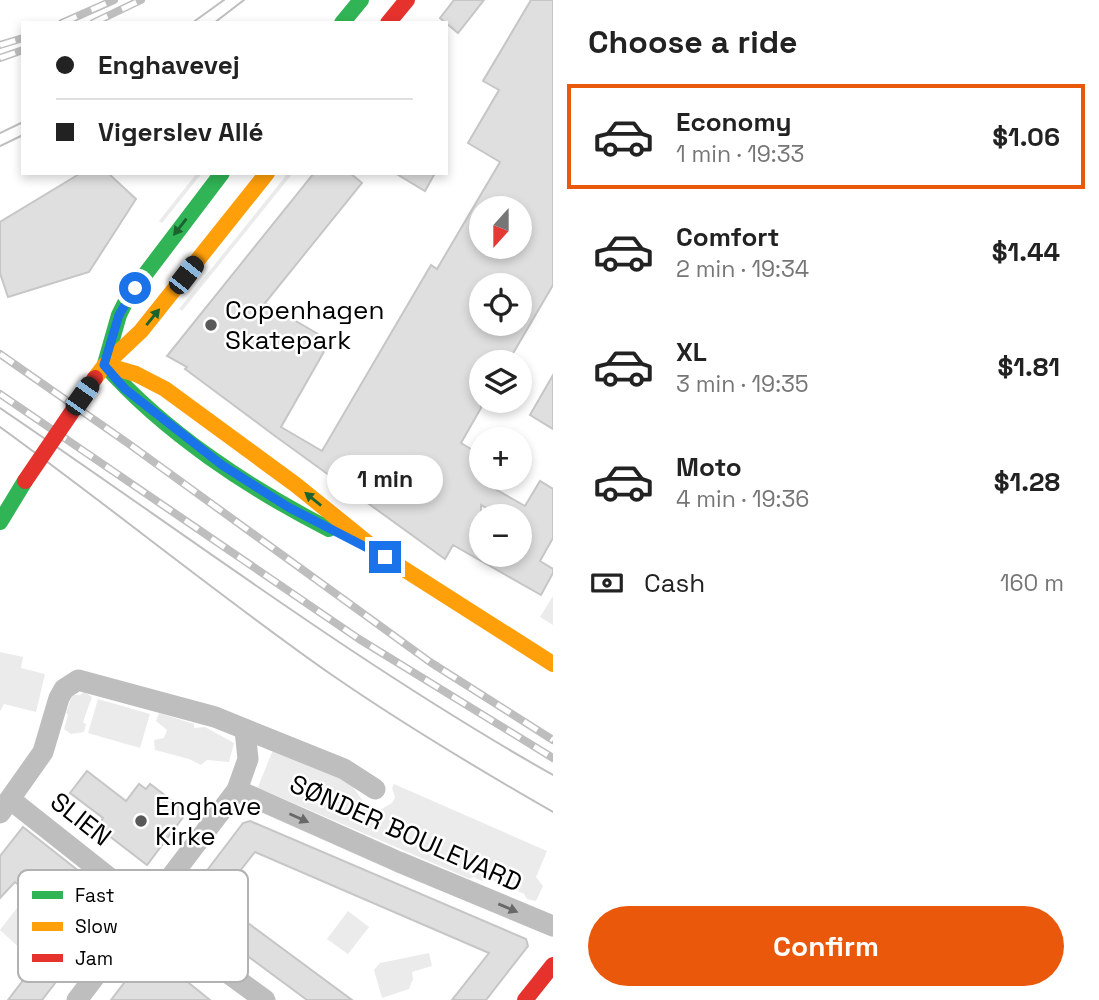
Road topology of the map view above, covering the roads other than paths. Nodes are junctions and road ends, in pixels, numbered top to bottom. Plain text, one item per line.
1 (361, 0) edge
2 (407, 0) edge
3 (344, 21) edge
4 (390, 21) edge
5 (220, 175) edge
6 (265, 175) edge
7 (104, 365) junction
8 (23, 484) junction
9 (0, 485) edge
10 (0, 522) edge
11 (385, 557) junction
12 (553, 664) edge
13 (245, 730) junction
14 (375, 789) dead end
15 (237, 790) junction
16 (5, 806) edge
17 (97, 870) edge
18 (176, 870) edge
19 (553, 926) edge
20 (553, 965) edge
21 (91, 982) edge
22 (240, 982) edge
23 (77, 1000) edge
24 (265, 1000) edge
25 (525, 1000) edge

1 - 3 street
2 - 4 street
5 -> 7 street
7 -> 6 street
7 - 8 street, bridge
7 - 11 street
11 -> 7 street
8 - 9 street
8 - 10 street
11 - 12 street
13 - 14 street, SØNDER BOULEVARD
13 - 15 street
13 - 16 street, SØNDER BOULEVARD
15 - 18 street
15 -> 19 street, SØNDER BOULEVARD
16 - 17 street, SLIEN
20 - 25 street
21 - 23 street
22 - 24 street, SLIEN

